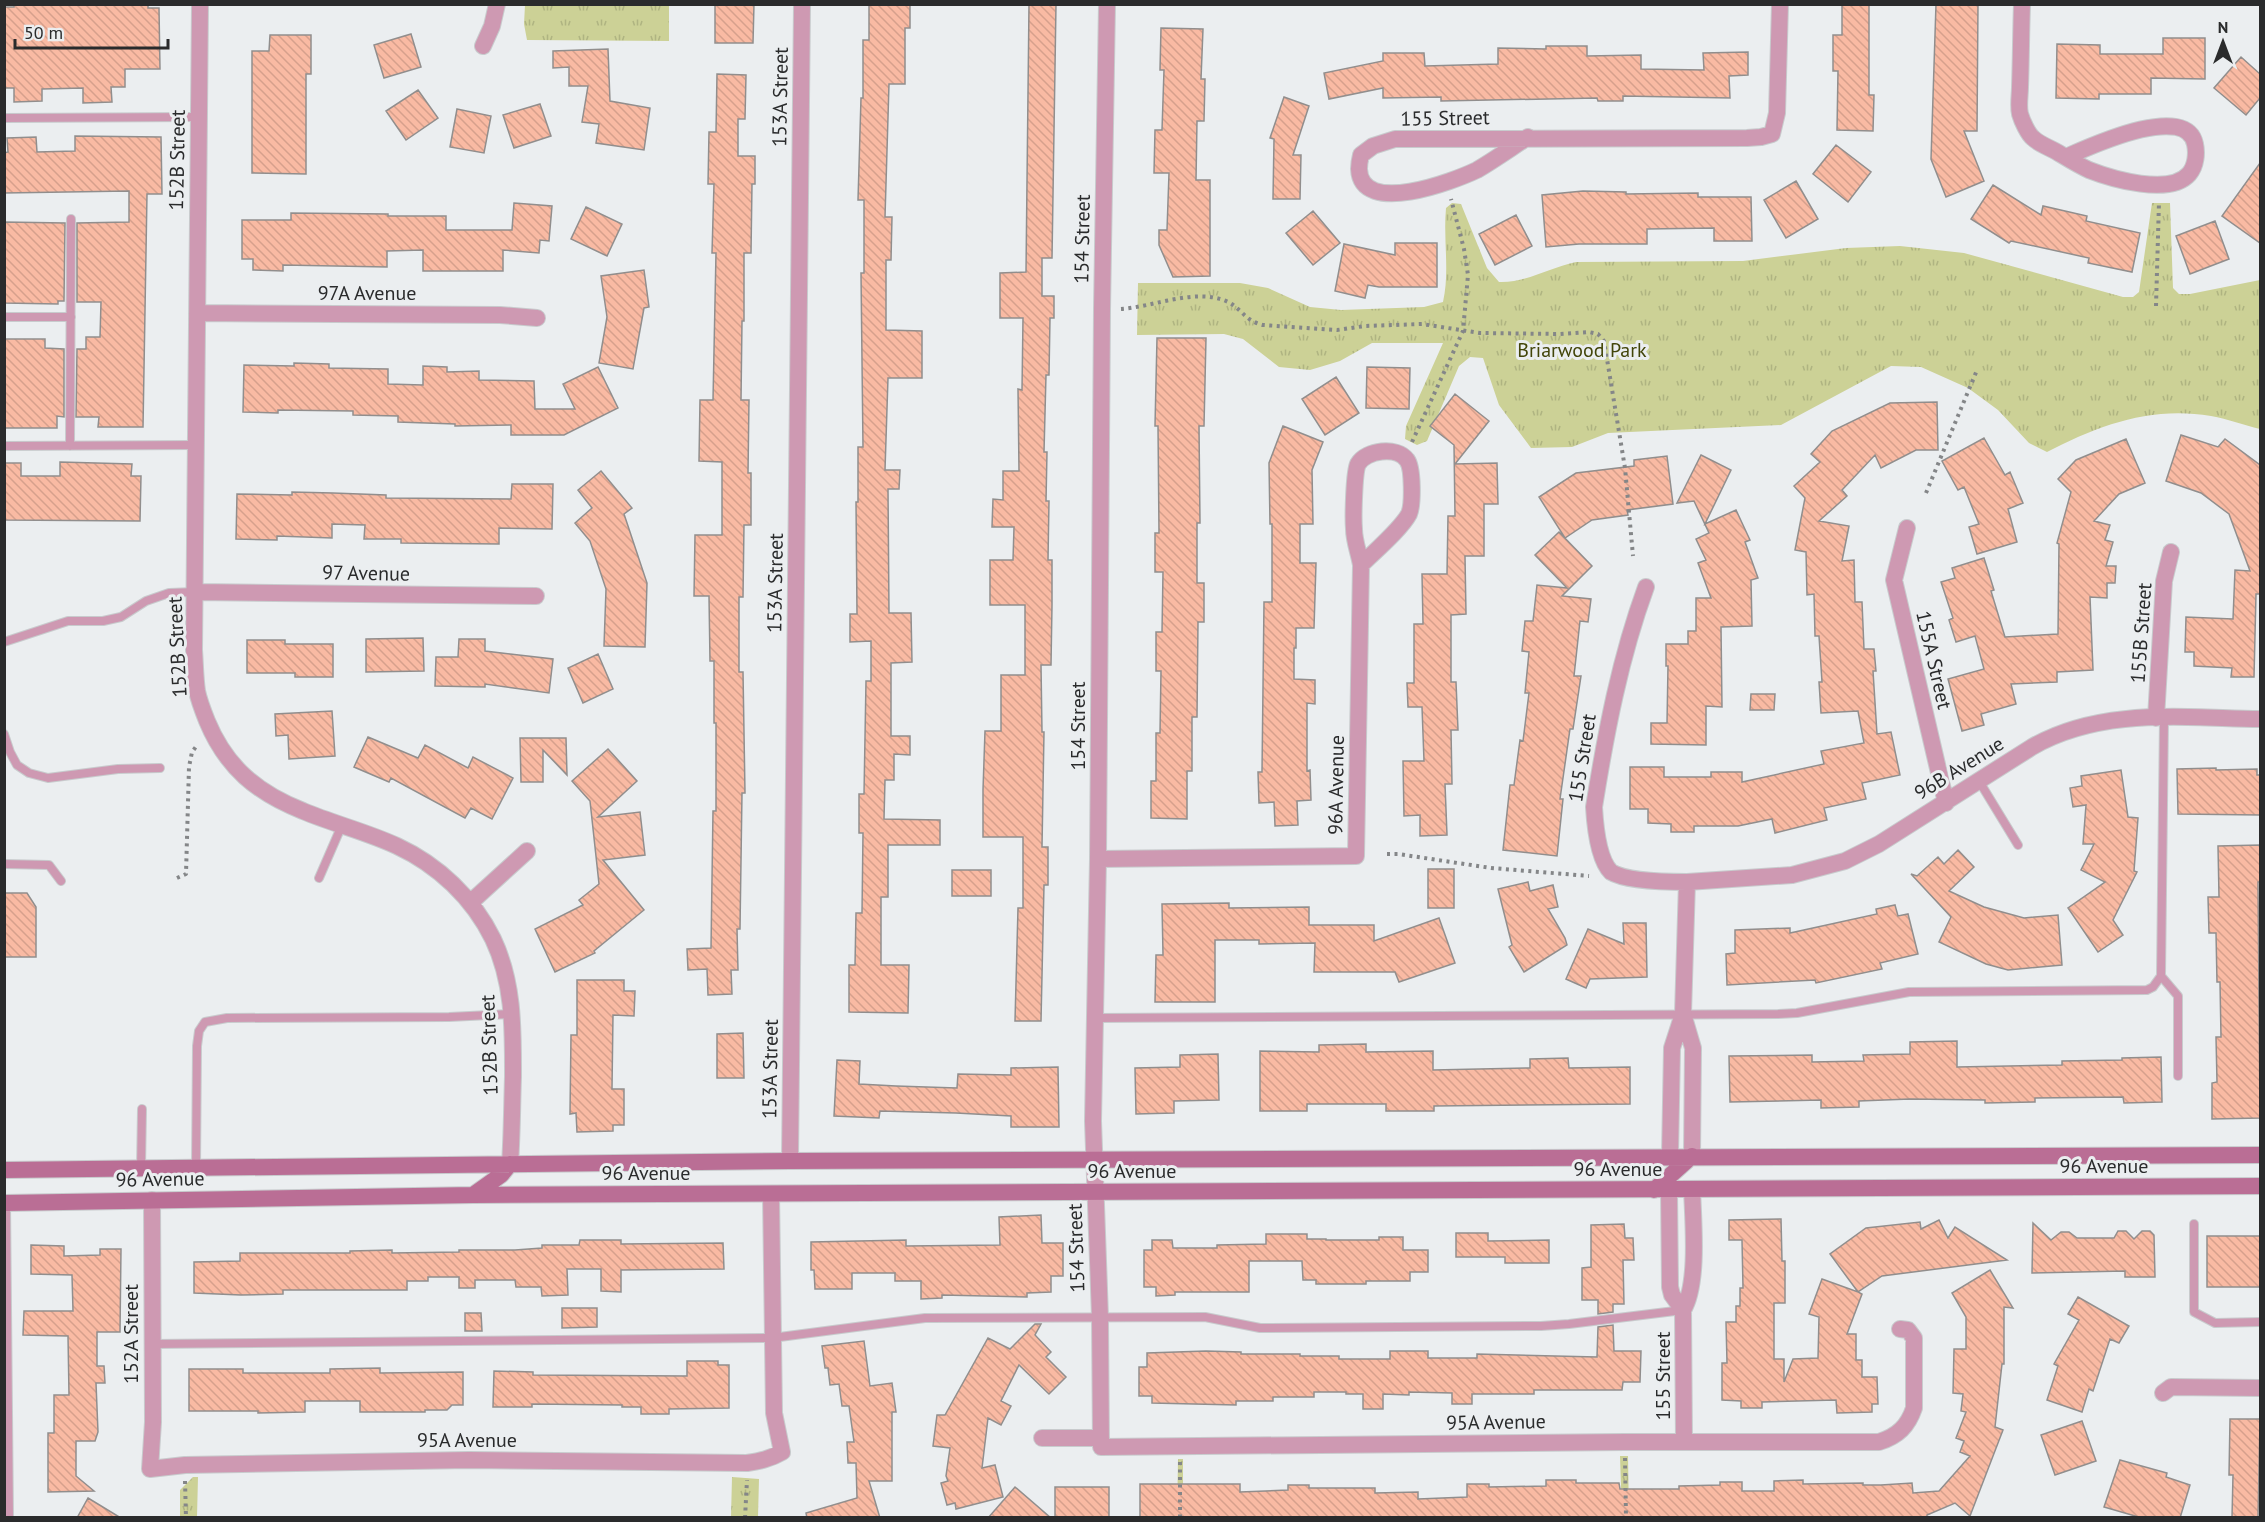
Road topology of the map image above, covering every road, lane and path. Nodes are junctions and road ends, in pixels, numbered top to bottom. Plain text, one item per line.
1 (200, 4) edge
2 (497, 4) edge
3 (802, 4) edge
4 (1107, 4) edge
5 (1780, 4) edge
6 (2022, 4) edge
7 (483, 46) dead end
8 (199, 117) junction
9 (4, 118) edge
10 (1528, 137) junction
11 (2066, 157) junction
12 (2160, 194) dead end
13 (1451, 196) dead end
14 (71, 219) dead end
15 (2156, 306) dead end
16 (1121, 309) dead end
17 (197, 313) junction
18 (4, 317) edge
19 (71, 317) junction
20 (537, 318) dead end
21 (1462, 331) junction
22 (1977, 370) dead end
23 (196, 445) junction
24 (4, 446) edge
25 (70, 446) junction
26 (1410, 448) dead end
27 (1926, 493) dead end
28 (1907, 528) dead end
29 (2171, 552) dead end
30 (1633, 556) dead end
31 (1361, 565) junction
32 (1646, 587) dead end
33 (195, 592) junction
34 (536, 596) dead end
35 (4, 642) edge
36 (2160, 718) junction
37 (2260, 719) edge
38 (4, 734) edge
39 (198, 744) dead end
40 (7, 752) edge
41 (160, 768) dead end
42 (1979, 781) junction
43 (1946, 802) junction
44 (342, 825) junction
45 (2018, 845) dead end
46 (527, 851) dead end
47 (1387, 854) dead end
48 (1098, 859) junction
49 (4, 864) edge
50 (1589, 876) dead end
51 (177, 878) dead end
52 (319, 878) dead end
53 (61, 881) dead end
54 (1687, 882) junction
55 (471, 902) junction
56 (2161, 976) junction
57 (512, 1014) junction
58 (1683, 1014) junction
59 (1094, 1018) junction
60 (2178, 1076) dead end
61 (142, 1109) dead end
62 (2260, 1155) edge
63 (1670, 1156) junction
64 (1692, 1156) junction
65 (790, 1161) junction
66 (1094, 1161) junction
67 (510, 1164) junction
68 (141, 1168) junction
69 (196, 1168) junction
70 (4, 1170) edge
71 (2260, 1186) edge
72 (1692, 1189) junction
73 (1662, 1190) junction
74 (1095, 1192) junction
75 (473, 1194) junction
76 (771, 1194) junction
77 (152, 1200) junction
78 (5, 1203) edge
79 (2194, 1224) dead end
80 (1683, 1310) junction
81 (1100, 1317) junction
82 (2260, 1322) edge
83 (1900, 1329) dead end
84 (772, 1338) junction
85 (152, 1344) junction
86 (2260, 1388) edge
87 (2163, 1393) dead end
88 (1042, 1438) dead end
89 (1101, 1442) junction
90 (1684, 1442) junction
91 (1625, 1458) dead end
92 (1180, 1461) dead end
93 (150, 1469) joint
94 (747, 1480) dead end
95 (185, 1481) dead end
96 (9, 1518) edge
97 (186, 1518) edge
98 (744, 1518) edge
99 (1180, 1518) edge
100 (1626, 1518) edge

1 - 8 street, 152B Street
2 - 7 street
3 - 65 street, 153A Street
4 - 48 street, 154 Street
5 - 10 street, 155 Street
6 - 11 street
8 - 9 lane
8 - 17 street, 152B Street
10 - 10 street, 155 Street
11 - 11 street
12 - 15 path
13 - 21 path
14 - 19 lane
16 - 21 path
17 - 20 street, 97A Avenue
17 - 23 street, 152B Street
18 - 19 lane
19 - 25 lane
21 - 26 path
21 - 30 path
22 - 27 path
23 - 25 lane
23 - 33 street, 152B Street
24 - 25 lane
28 - 43 street, 155A Street
29 - 36 street, 155B Street
31 - 31 street, 96A Avenue
31 - 48 street, 96A Avenue
32 - 54 street, 155 Street
33 - 34 street, 97 Avenue
33 - 35 lane
33 - 44 street, 152B Street
36 - 37 street, 96B Avenue
36 - 42 street, 96B Avenue
36 - 56 lane
38 - 40 lane
39 - 51 path
40 - 41 lane
42 - 43 street, 96B Avenue
42 - 45 lane
43 - 54 street, 96B Avenue
44 - 52 lane
44 - 55 street, 152B Street
46 - 55 street
47 - 50 path
48 - 59 street, 154 Street
49 - 53 lane
54 - 58 street
55 - 57 street, 152B Street
56 - 58 lane
56 - 60 lane
57 - 67 street, 152B Street
57 - 69 lane
58 - 59 lane
58 - 63 street
58 - 64 street
59 - 66 street, 154 Street
61 - 68 lane
62 - 64 main road, 96 Avenue
63 - 64 main road, 96 Avenue
63 - 66 main road, 96 Avenue
64 - 73 main road
65 - 66 main road, 96 Avenue
65 - 67 main road, 96 Avenue
66 - 74 street, 154 Street
67 - 69 main road, 96 Avenue
67 - 75 main road
68 - 69 main road, 96 Avenue
68 - 70 main road, 96 Avenue
71 - 72 main road, 96 Avenue
72 - 73 main road, 96 Avenue
72 - 80 street, 155 Street
73 - 74 main road, 96 Avenue
73 - 80 street, 155 Street
74 - 76 main road, 96 Avenue
74 - 81 street, 154 Street
75 - 76 main road, 96 Avenue
75 - 77 main road, 96 Avenue
76 - 84 street
77 - 78 main road, 96 Avenue
77 - 85 street, 152A Street
78 - 96 lane
79 - 82 lane
80 - 81 lane
80 - 90 street, 155 Street
81 - 84 lane
81 - 89 street, 154 Street
83 - 90 street, 95A Avenue
84 - 85 lane
84 - 93 street, 95A Avenue
85 - 93 street, 152A Street
86 - 87 street
88 - 89 street, 95A Avenue
89 - 90 street, 95A Avenue
91 - 100 path
92 - 99 path
94 - 98 path
95 - 97 path

